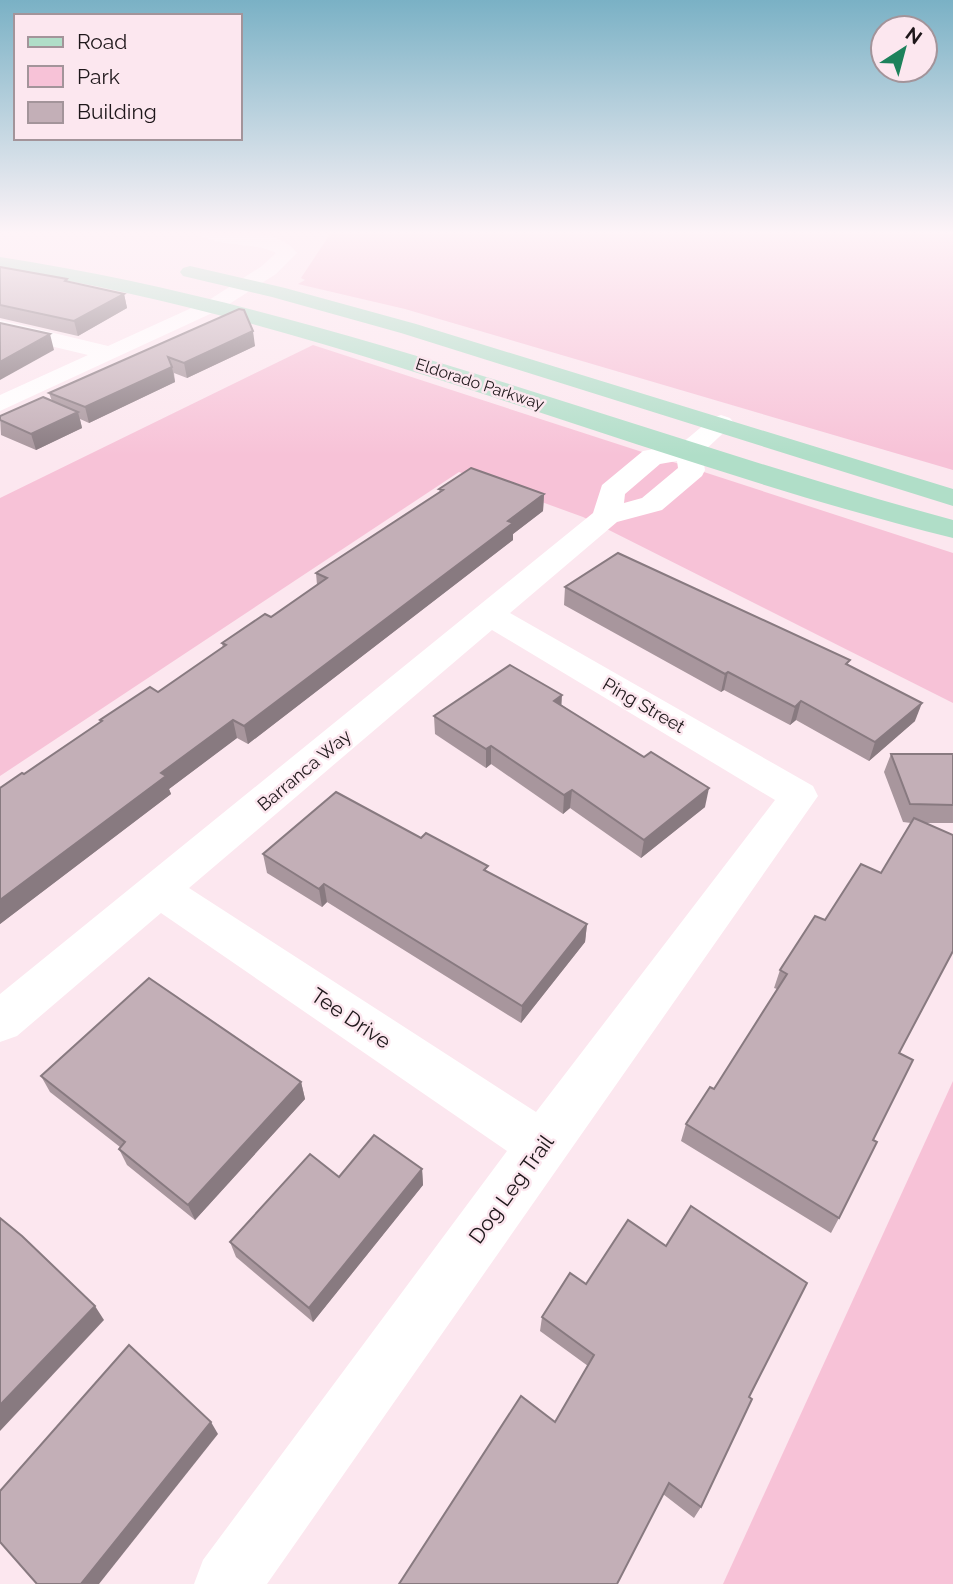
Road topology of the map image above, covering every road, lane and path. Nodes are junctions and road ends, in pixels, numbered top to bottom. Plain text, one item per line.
1 (208, 308) edge
2 (230, 308) edge
3 (336, 308) edge
4 (0, 327) edge
5 (110, 353) junction
6 (0, 404) edge
7 (721, 424) junction
8 (689, 451) junction
9 (953, 499) edge
10 (953, 529) edge
11 (490, 615) junction
12 (799, 796) joint
13 (159, 890) junction
14 (0, 1022) edge
15 (542, 1145) junction
16 (227, 1584) edge

1 - 5 street
2 - 8 main road, Eldorado Parkway
3 - 7 main road, Eldorado Parkway
4 - 5 street
5 - 6 street
7 - 8 street
7 - 9 main road, Eldorado Parkway
8 - 10 main road, Eldorado Parkway
8 - 11 street, Barranca Way
11 - 12 street, Ping Street
11 - 13 street, Barranca Way
12 - 15 street, Dog Leg Trail
13 - 14 street, Barranca Way
13 - 15 street, Tee Drive
15 - 16 street, Dog Leg Trail

